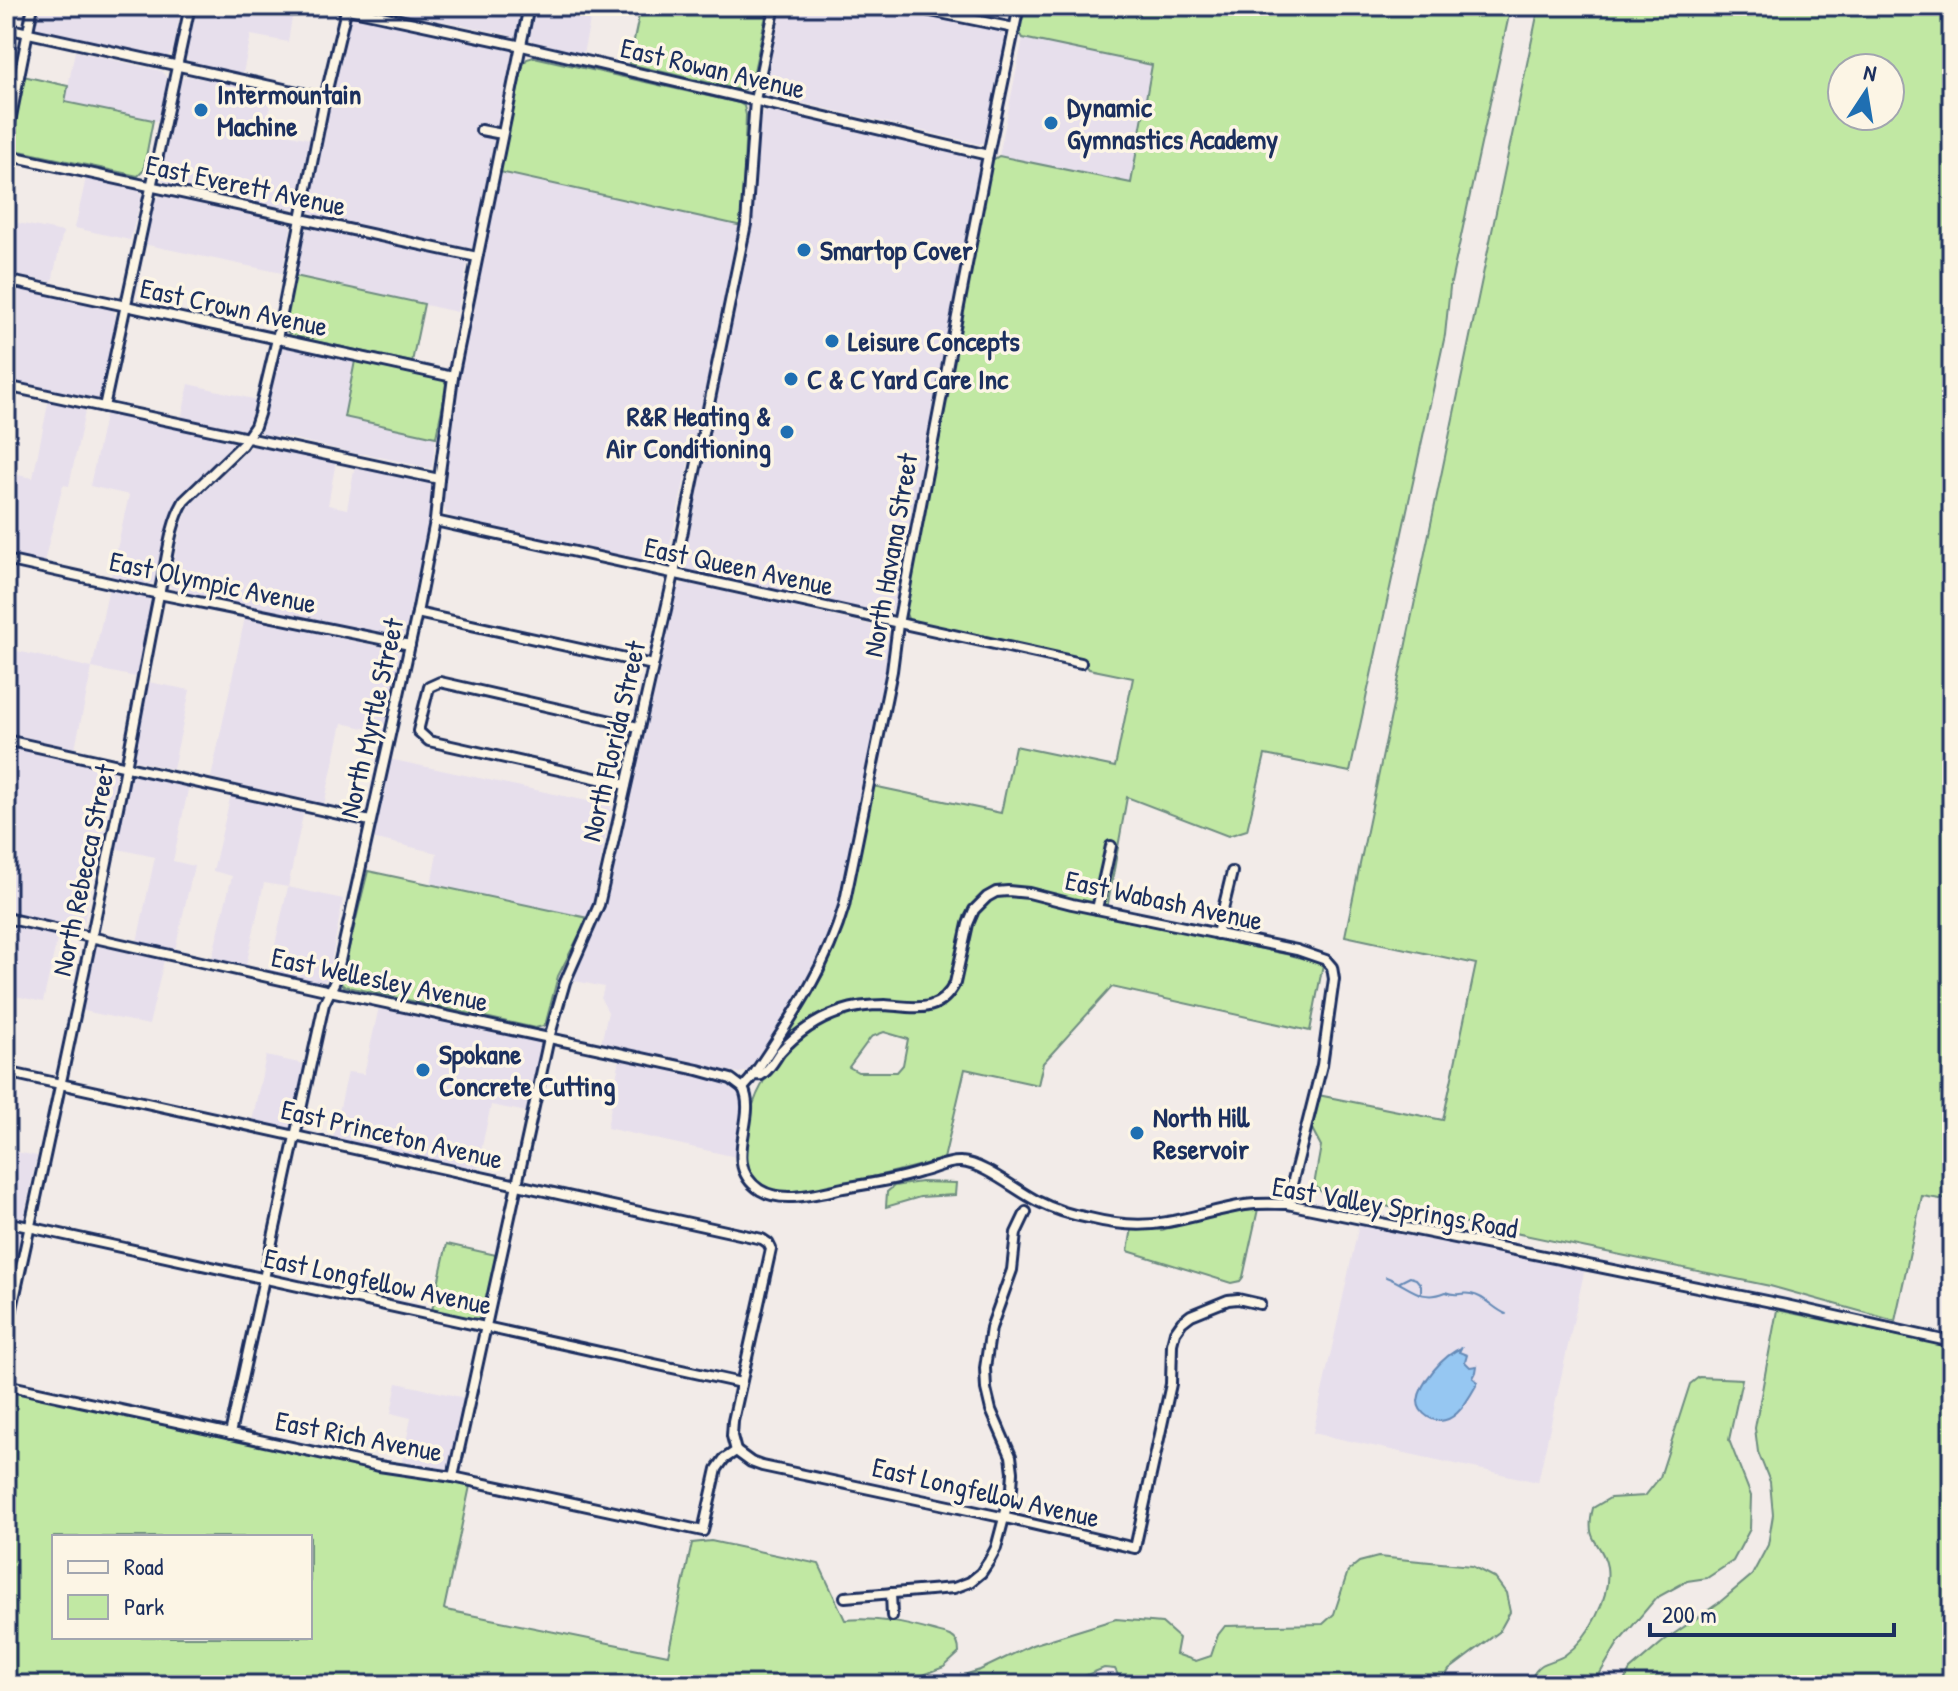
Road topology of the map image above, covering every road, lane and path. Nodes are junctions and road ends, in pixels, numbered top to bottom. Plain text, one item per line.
1 (33, 6) edge
2 (190, 6) edge
3 (334, 6) edge
4 (529, 6) edge
5 (775, 6) edge
6 (906, 6) edge
7 (1019, 6) edge
8 (347, 8) edge
9 (6, 28) edge
10 (1014, 28) junction
11 (28, 32) junction
12 (522, 46) junction
13 (177, 65) junction
14 (325, 98) junction
15 (755, 100) junction
16 (481, 130) dead end
17 (502, 134) junction
18 (6, 142) edge
19 (6, 155) edge
20 (988, 155) junction
21 (152, 187) junction
22 (300, 219) junction
23 (477, 257) junction
24 (6, 280) edge
25 (125, 306) junction
26 (277, 339) junction
27 (453, 377) junction
28 (6, 386) edge
29 (104, 407) junction
30 (247, 438) junction
31 (439, 479) junction
32 (435, 521) junction
33 (6, 560) edge
34 (674, 574) junction
35 (159, 594) junction
36 (417, 613) junction
37 (898, 624) junction
38 (410, 645) junction
39 (1081, 663) dead end
40 (653, 665) junction
41 (638, 727) junction
42 (6, 740) edge
43 (126, 767) junction
44 (626, 785) junction
45 (370, 821) junction
46 (1111, 846) dead end
47 (1232, 872) dead end
48 (1097, 909) junction
49 (6, 918) edge
50 (1217, 934) junction
51 (91, 939) junction
52 (330, 991) junction
53 (549, 1038) junction
54 (6, 1072) edge
55 (753, 1075) junction
56 (61, 1084) junction
57 (743, 1088) junction
58 (294, 1135) junction
59 (517, 1185) junction
60 (1287, 1204) junction
61 (1026, 1212) dead end
62 (6, 1222) edge
63 (29, 1227) junction
64 (263, 1279) junction
65 (1260, 1304) dead end
66 (485, 1327) junction
67 (6, 1336) edge
68 (1952, 1342) edge
69 (741, 1383) junction
70 (6, 1385) edge
71 (230, 1434) junction
72 (736, 1451) junction
73 (453, 1477) junction
74 (1006, 1518) junction
75 (891, 1593) junction
76 (845, 1597) dead end
77 (892, 1616) dead end

1 - 11 street
2 - 13 street
3 - 8 street, East Rowan Avenue
4 - 12 street, North Myrtle Street
5 - 15 street, North Florida Street
6 - 10 street
7 - 10 street, North Havana Street
8 - 12 street, East Rowan Avenue
8 - 14 street
9 - 11 street
10 - 20 street, North Havana Street
11 - 13 street
11 - 18 street
12 - 15 street, East Rowan Avenue
12 - 17 street, North Myrtle Street
13 - 14 street
13 - 21 street
14 - 22 street
15 - 20 street, East Rowan Avenue
15 - 34 street, North Florida Street
16 - 17 street
17 - 23 street, North Myrtle Street
19 - 21 street, East Everett Avenue
20 - 37 street, North Havana Street
21 - 22 street, East Everett Avenue
21 - 25 street
22 - 23 street, East Everett Avenue
22 - 26 street
23 - 27 street, North Myrtle Street
24 - 25 street, East Crown Avenue
25 - 26 street, East Crown Avenue
25 - 29 street
26 - 27 street, East Crown Avenue
26 - 30 street
27 - 31 street, North Myrtle Street
28 - 29 street
29 - 30 street
30 - 31 street
30 - 35 street, North Rebecca Street
31 - 32 street, North Myrtle Street
32 - 34 street, East Queen Avenue
32 - 36 street, North Myrtle Street
33 - 35 street, East Olympic Avenue
34 - 37 street, East Queen Avenue
34 - 40 street, North Florida Street
35 - 38 street, East Olympic Avenue
35 - 43 street, North Rebecca Street
36 - 38 street, North Myrtle Street
36 - 40 street
37 - 39 street, East Queen Avenue
37 - 55 street, North Havana Street
38 - 45 street, North Myrtle Street
40 - 41 street, North Florida Street
41 - 44 street, North Florida Street
41 - 44 street
42 - 43 street
43 - 45 street
43 - 51 street, North Rebecca Street
44 - 53 street, North Florida Street
45 - 52 street, North Myrtle Street
46 - 48 street
47 - 50 street
48 - 50 street, East Wabash Avenue
48 - 55 street, East Wabash Avenue
49 - 51 street, East Wellesley Avenue
50 - 60 street, East Wabash Avenue
51 - 52 street, East Wellesley Avenue
51 - 56 street, North Rebecca Street
52 - 53 street, East Wellesley Avenue
52 - 58 street, North Myrtle Street
53 - 57 street, East Wellesley Avenue
53 - 59 street, North Florida Street
54 - 56 street, East Princeton Avenue
55 - 57 street, North Havana Street
56 - 58 street, East Princeton Avenue
56 - 63 street, North Rebecca Street
57 - 60 street, East Valley Springs Road
58 - 59 street, East Princeton Avenue
58 - 64 street, North Myrtle Street
59 - 66 street, North Florida Street
59 - 69 street, East Princeton Avenue
60 - 68 street, East Valley Springs Road
61 - 74 street
62 - 63 street, East Longfellow Avenue
63 - 64 street, East Longfellow Avenue
63 - 67 street, North Rebecca Street
64 - 66 street, East Longfellow Avenue
64 - 71 street, North Myrtle Street
65 - 74 street, East Longfellow Avenue
66 - 69 street, East Longfellow Avenue
66 - 73 street, North Florida Street
69 - 72 street
70 - 71 street, East Rich Avenue
71 - 73 street, East Rich Avenue
72 - 73 street, East Rich Avenue
72 - 74 street, East Longfellow Avenue
74 - 75 street
75 - 76 street
75 - 77 street

